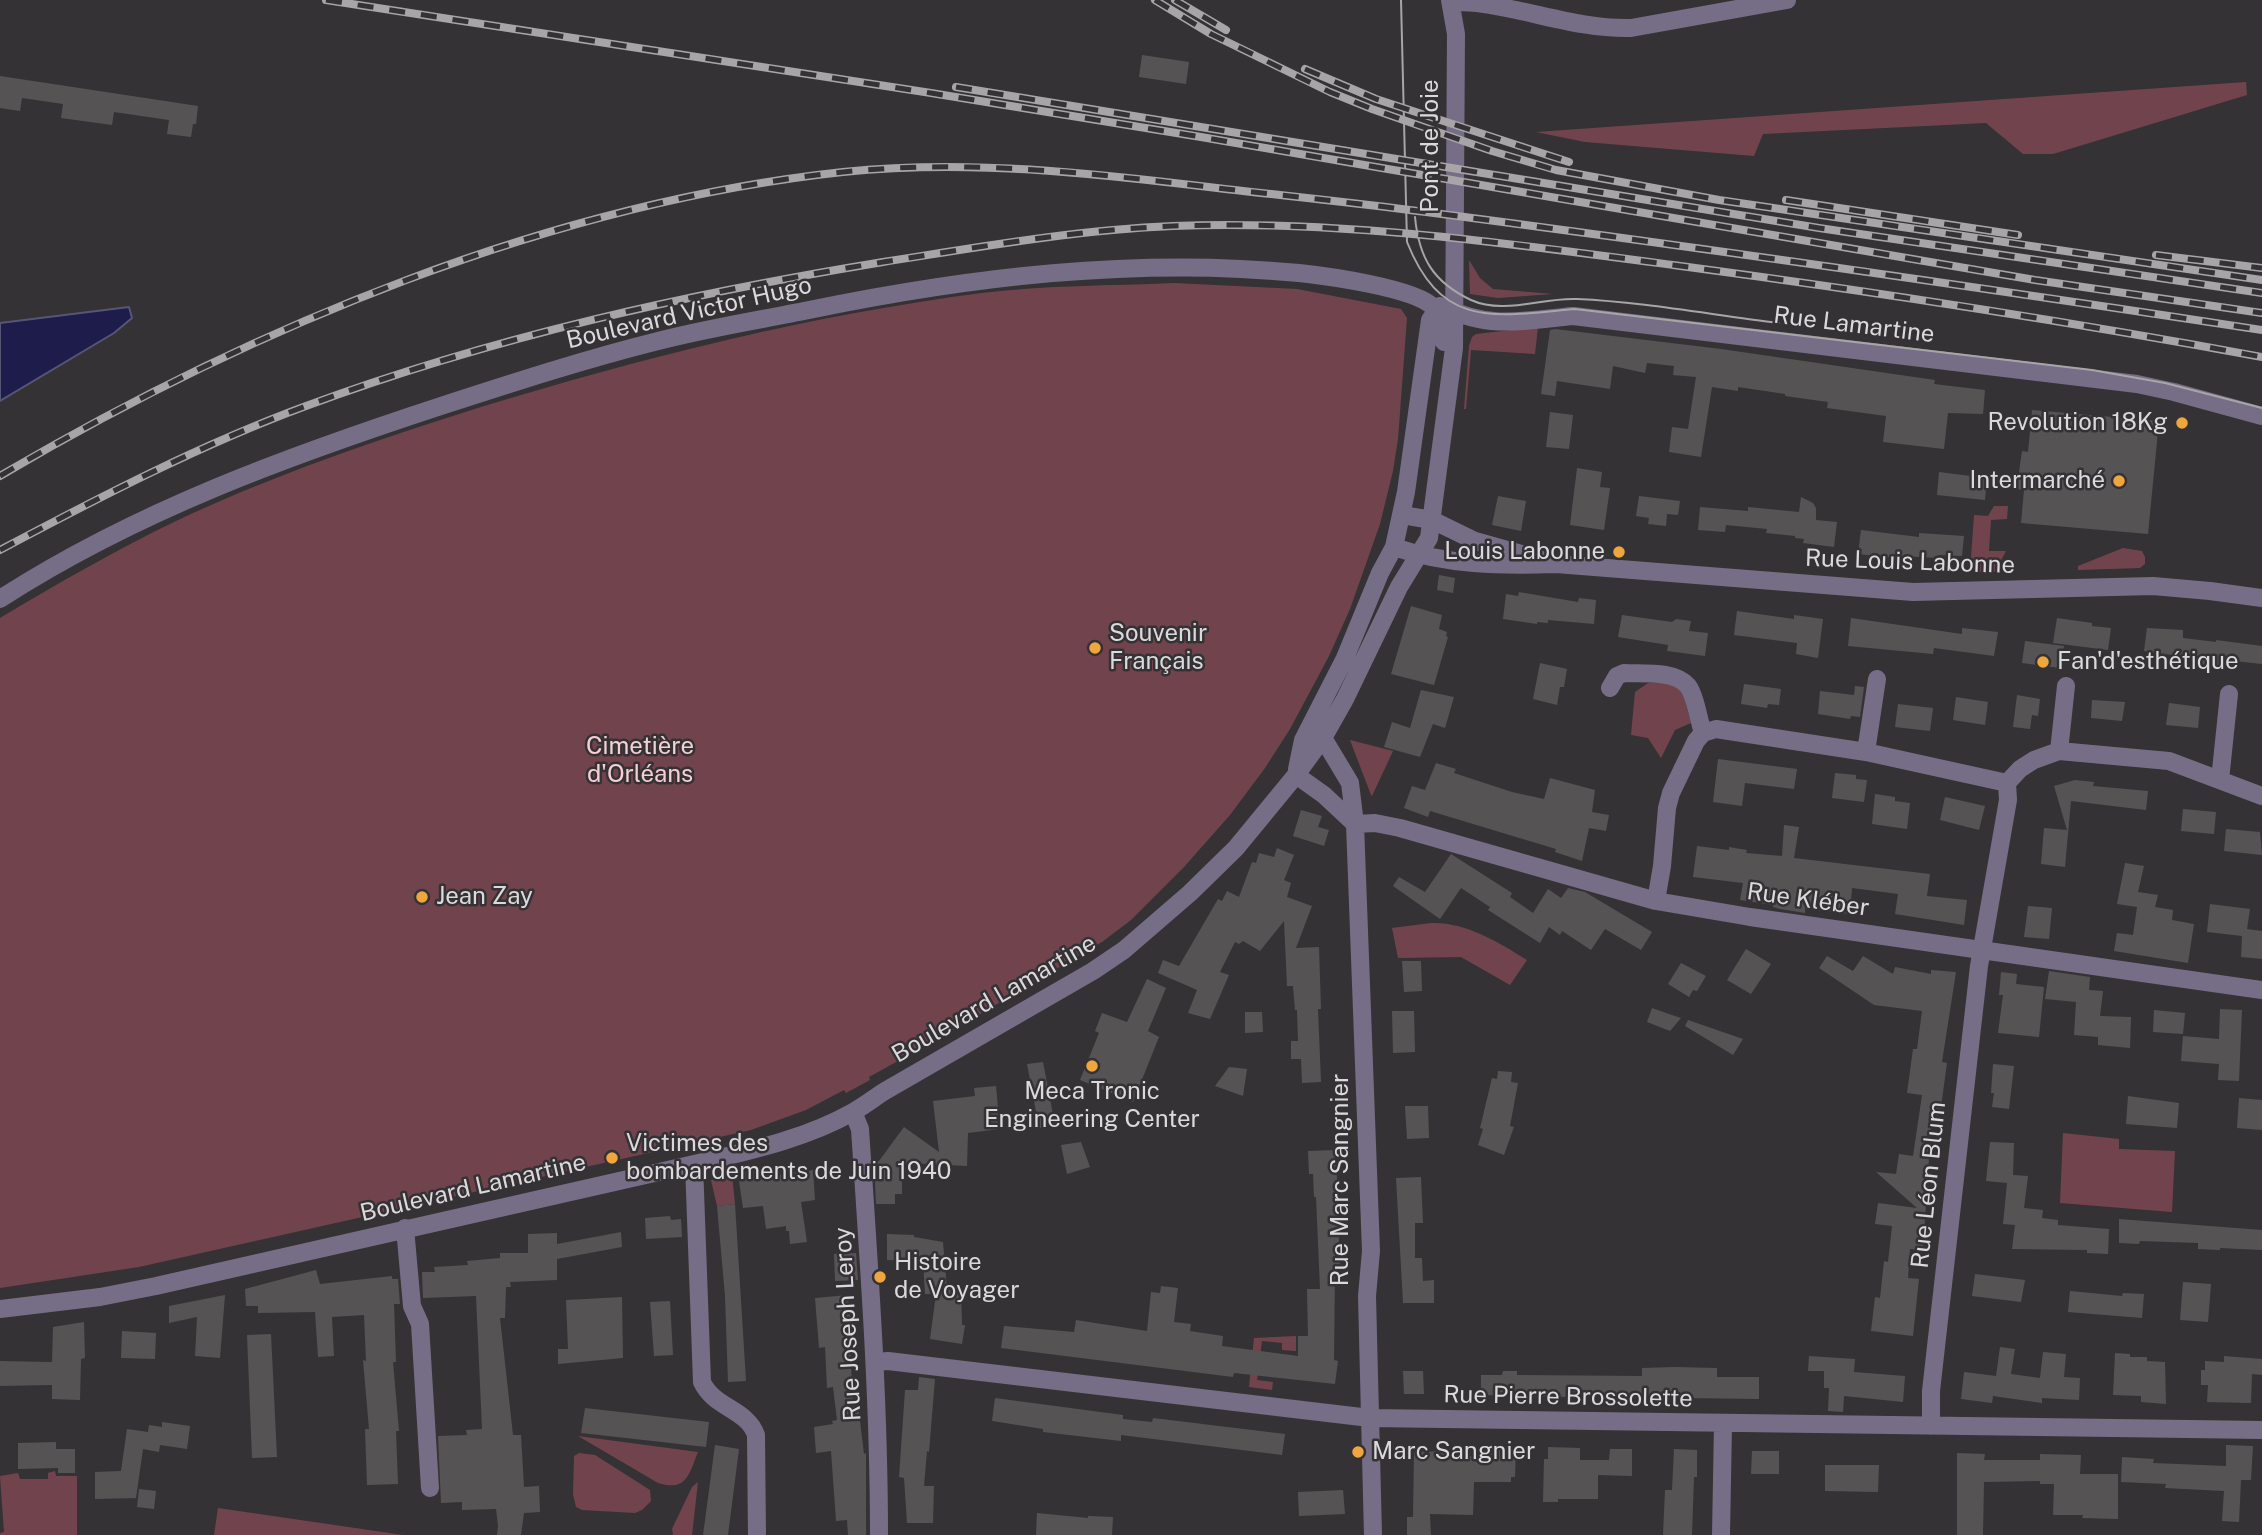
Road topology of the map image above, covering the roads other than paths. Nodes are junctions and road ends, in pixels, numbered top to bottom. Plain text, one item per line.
1 (1787, 0) edge
2 (1450, 1) edge
3 (1449, 258) joint
4 (1446, 310) junction
5 (2262, 416) edge
6 (1402, 515) junction
7 (1432, 520) junction
8 (1394, 547) junction
9 (1420, 555) junction
10 (1556, 564) junction
11 (2262, 598) edge
12 (0, 599) edge
13 (1877, 679) dead end
14 (2066, 686) dead end
15 (1610, 688) dead end
16 (2229, 694) dead end
17 (1703, 733) junction
18 (1323, 738) junction
19 (2059, 751) junction
20 (1866, 752) junction
21 (1296, 775) junction
22 (2220, 780) junction
23 (2007, 783) junction
24 (2262, 796) edge
25 (1355, 824) junction
26 (1656, 901) junction
27 (1982, 950) junction
28 (2262, 990) edge
29 (853, 1112) junction
30 (694, 1164) junction
31 (405, 1228) junction
32 (0, 1309) edge
33 (876, 1362) junction
34 (1370, 1418) junction
35 (1723, 1424) junction
36 (1931, 1426) junction
37 (2262, 1430) edge
38 (430, 1488) dead end
39 (757, 1535) edge
40 (878, 1535) edge
41 (1373, 1535) edge
42 (1721, 1535) edge

1 - 2 street
2 - 3 street, Pont de Joie
3 - 4 street, Boulevard Lamartine
4 - 5 street, Rue Lamartine
4 - 6 street, Boulevard Lamartine
4 - 7 street, Boulevard Lamartine
4 - 12 street, Boulevard Victor Hugo
6 - 7 street
6 - 8 street, Boulevard Lamartine
7 - 9 street, Boulevard Lamartine
7 - 10 street, Rue Louis Labonne
8 - 9 street, Rue Louis Labonne
8 - 21 street, Boulevard Lamartine
9 - 10 street, Rue Louis Labonne
9 - 18 street, Boulevard Lamartine
10 - 11 street, Rue Louis Labonne
13 - 20 street
14 - 19 street
15 - 17 street
16 - 22 street
17 - 20 street
17 - 26 street
18 - 21 street, Boulevard Lamartine
18 - 25 street, Rue Marc Sangnier
19 - 22 street
19 - 23 street
20 - 23 street
21 - 25 street
21 - 29 street, Boulevard Lamartine
22 - 24 street
23 - 27 street, Rue Léon Blum
25 - 26 street, Rue Kléber
25 - 34 street, Rue Marc Sangnier
26 - 27 street, Rue Kléber
27 - 28 street, Rue Kléber
27 - 36 street, Rue Léon Blum
29 - 30 street, Boulevard Lamartine
29 - 33 street, Rue Joseph Leroy
30 - 31 street, Boulevard Lamartine
30 - 39 street
31 - 32 street, Boulevard Lamartine
31 - 38 street
33 - 34 street, Rue Pierre Brossolette
33 - 40 street, Rue Joseph Leroy
34 - 35 street, Rue Pierre Brossolette
34 - 41 street, Rue Marc Sangnier
35 - 36 street, Rue Pierre Brossolette
35 - 42 street
36 - 37 street, Rue Pierre Brossolette

